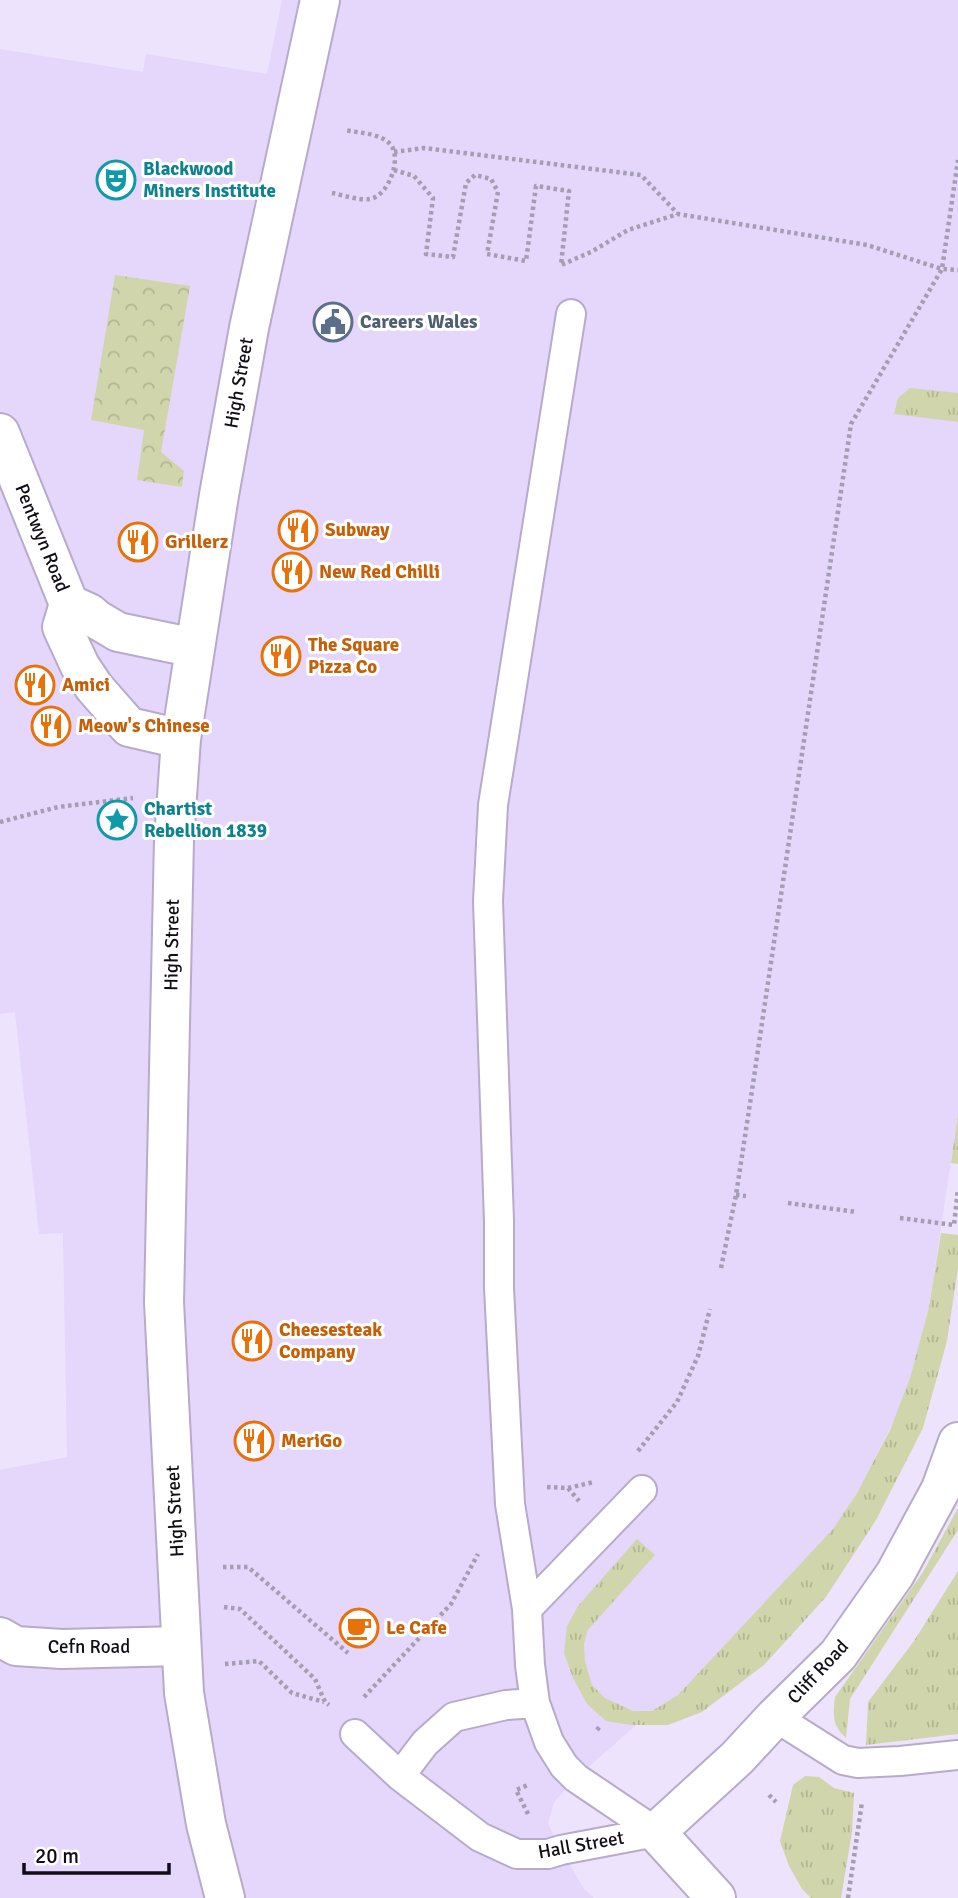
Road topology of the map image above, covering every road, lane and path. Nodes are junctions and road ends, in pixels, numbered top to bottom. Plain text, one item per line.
1 (320, 0) edge
2 (345, 130) dead end
3 (394, 152) junction
4 (958, 160) edge
5 (394, 170) junction
6 (332, 193) dead end
7 (678, 214) junction
8 (942, 268) junction
9 (958, 270) edge
10 (571, 314) dead end
11 (0, 433) edge
12 (69, 604) junction
13 (195, 648) junction
14 (181, 739) junction
15 (135, 798) dead end
16 (0, 822) edge
17 (958, 1189) edge
18 (736, 1195) junction
19 (746, 1196) dead end
20 (788, 1203) dead end
21 (857, 1212) dead end
22 (900, 1218) dead end
23 (720, 1268) dead end
24 (710, 1309) dead end
25 (958, 1442) edge
26 (628, 1458) dead end
27 (598, 1482) dead end
28 (536, 1487) dead end
29 (642, 1490) dead end
30 (482, 1546) dead end
31 (219, 1567) dead end
32 (220, 1606) dead end
33 (527, 1609) junction
34 (5, 1646) edge
35 (181, 1646) junction
36 (348, 1653) dead end
37 (221, 1665) dead end
38 (326, 1702) junction
39 (535, 1703) junction
40 (775, 1717) junction
41 (601, 1725) dead end
42 (350, 1726) junction
43 (597, 1730) dead end
44 (958, 1755) edge
45 (400, 1776) junction
46 (530, 1785) dead end
47 (860, 1794) dead end
48 (769, 1795) dead end
49 (776, 1802) dead end
50 (531, 1820) dead end
51 (656, 1832) junction
52 (225, 1898) edge
53 (716, 1898) edge
54 (848, 1898) edge

1 - 13 main road, High Street
2 - 3 path
3 - 5 path
3 - 7 path
4 - 8 path
5 - 6 path
5 - 7 path
7 - 8 path
8 - 9 path
8 - 18 path
10 - 33 lane
11 - 12 main road, Pentwyn Road
12 - 13 main road, Pentwyn Road
12 - 14 main road, Pentwyn Road
13 - 14 main road, High Street
14 - 35 main road, High Street
15 - 16 path
17 - 22 path
18 - 19 path
18 - 23 path
20 - 21 path
24 - 26 path
25 - 40 main road, Cliff Road
27 - 28 path
29 - 33 lane
30 - 42 path
31 - 36 path
32 - 38 path
33 - 39 lane
34 - 35 main road, Cefn Road
35 - 52 main road, High Street
37 - 38 path
38 - 42 path
39 - 45 lane
39 - 51 lane
40 - 44 lane
40 - 51 main road, Cliff Road
41 - 43 path
42 - 45 lane, Hall Street
45 - 51 lane, Hall Street
46 - 50 path
47 - 54 path
48 - 49 path
51 - 53 main road

